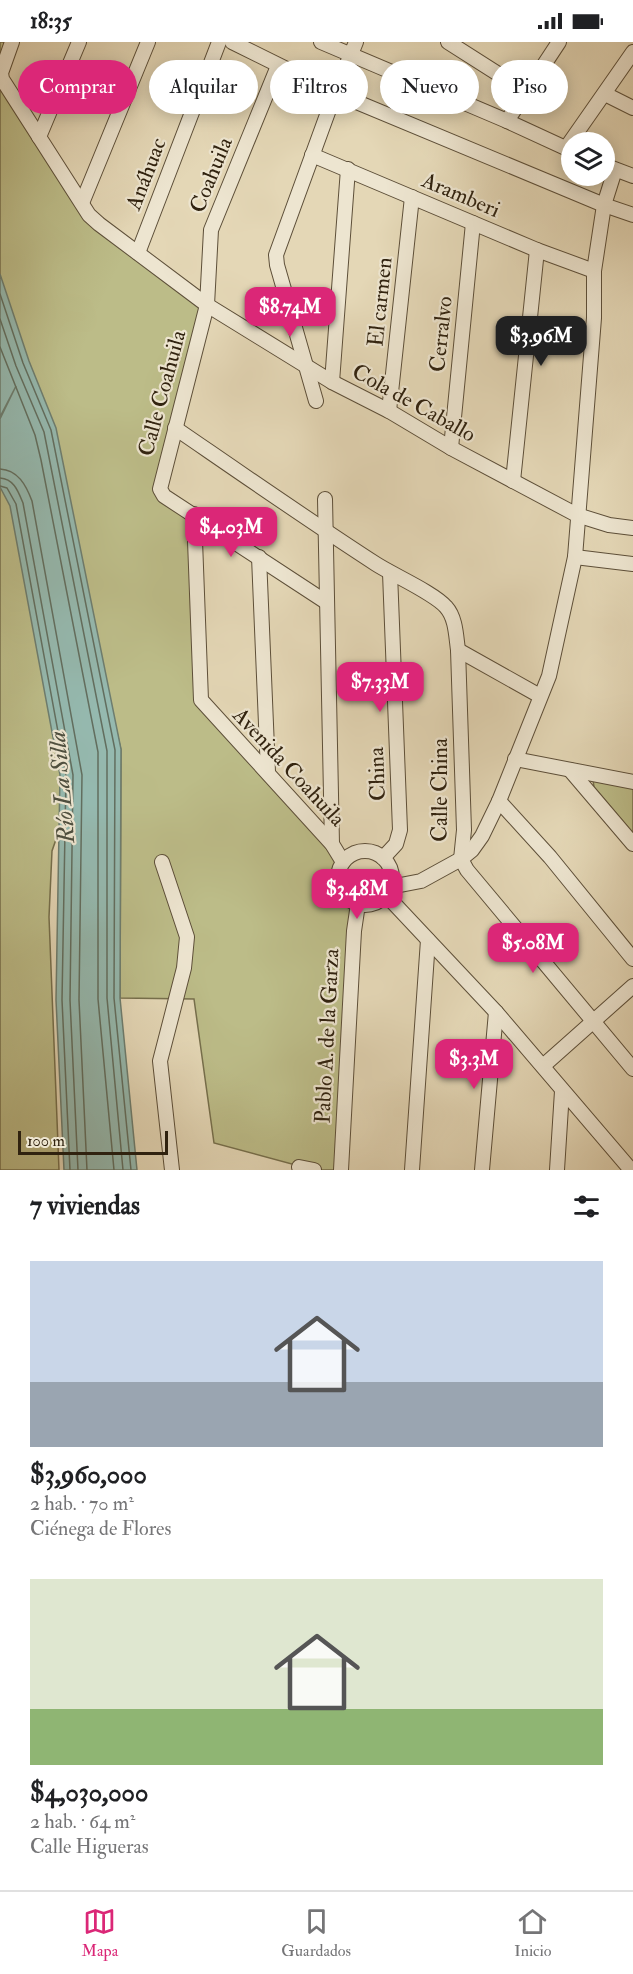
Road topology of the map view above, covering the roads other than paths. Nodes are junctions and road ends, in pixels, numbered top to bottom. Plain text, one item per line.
1 (12, 42) edge
2 (79, 42) edge
3 (148, 42) edge
4 (219, 42) edge
5 (232, 42) edge
6 (321, 42) edge
7 (448, 42) edge
8 (559, 42) edge
9 (354, 48) edge
10 (633, 52) edge
11 (547, 60) edge
12 (270, 62) edge
13 (491, 69) edge
14 (270, 86) edge
15 (605, 94) junction
16 (368, 107) edge
17 (633, 108) edge
18 (327, 114) edge
19 (511, 114) edge
20 (507, 121) junction
21 (581, 132) edge
22 (39, 137) junction
23 (561, 146) edge
24 (312, 155) junction
25 (348, 169) junction
26 (615, 170) edge
27 (633, 176) edge
28 (607, 186) edge
29 (412, 197) junction
30 (82, 203) junction
31 (604, 205) junction
32 (633, 215) edge
33 (473, 223) junction
34 (537, 250) junction
35 (138, 253) junction
36 (594, 271) junction
37 (207, 305) junction
38 (307, 368) junction
39 (332, 382) junction
40 (316, 400) dead end
41 (389, 411) junction
42 (175, 428) junction
43 (451, 448) junction
44 (513, 481) junction
45 (325, 499) dead end
46 (194, 514) junction
47 (577, 515) junction
48 (633, 528) edge
49 (324, 530) junction
50 (259, 557) junction
51 (575, 557) junction
52 (633, 564) edge
53 (390, 573) junction
54 (326, 602) junction
55 (458, 650) junction
56 (540, 696) junction
57 (515, 759) junction
58 (570, 770) junction
59 (268, 772) junction
60 (633, 782) edge
61 (499, 801) junction
62 (332, 844) junction
63 (633, 844) edge
64 (383, 858) junction
65 (460, 859) junction
66 (162, 862) dead end
67 (343, 862) junction
68 (388, 891) junction
69 (358, 904) junction
70 (428, 940) junction
71 (633, 958) edge
72 (633, 986) edge
73 (496, 1012) junction
74 (593, 1022) junction
75 (543, 1066) junction
76 (633, 1069) edge
77 (562, 1091) junction
78 (299, 1167) dead end
79 (628, 1168) edge
80 (172, 1170) edge
81 (314, 1170) edge
82 (341, 1170) edge
83 (412, 1170) edge
84 (483, 1170) edge
85 (557, 1170) edge

1 - 22 street, Cola de Caballo
2 - 22 street
3 - 30 street
4 - 35 street, Anáhuac
5 - 12 street
6 - 9 street
7 - 13 street
8 - 11 street
9 - 20 street
10 - 15 street
14 - 37 street, Coahuila
15 - 17 street
15 - 21 street
16 - 31 street
18 - 24 street
19 - 20 street
20 - 23 street
22 - 30 street, Cola de Caballo
24 - 25 street, Aramberi
24 - 38 street
25 - 29 street, Aramberi
25 - 39 street
26 - 27 street
28 - 31 street
29 - 33 street, Aramberi
29 - 41 street, El carmen
30 - 35 street, Cola de Caballo
31 - 32 street
31 - 36 street
33 - 34 street, Aramberi
33 - 43 street, Cerralvo
34 - 36 street, Aramberi
34 - 44 street
35 - 37 street, Cola de Caballo
36 - 47 street
37 - 38 street, Cola de Caballo
37 - 42 street, Calle Coahuila
38 - 39 street, Cola de Caballo
38 - 40 street
39 - 41 street, Cola de Caballo
41 - 43 street, Cola de Caballo
42 - 46 street, Calle Coahuila
42 - 49 street, Calle China
43 - 44 street, Cola de Caballo
44 - 47 street, Cola de Caballo
45 - 49 street
46 - 50 street
46 - 59 street, Avenida Coahuila
47 - 48 street, Cola de Caballo
47 - 51 street
49 - 53 street, Calle China
49 - 54 street
50 - 54 street
50 - 59 street
51 - 52 street
51 - 56 street
53 - 55 street, Calle China
53 - 64 street, China
54 - 62 street
55 - 56 street
55 - 65 street, Calle China
56 - 57 street
57 - 58 street
57 - 61 street
58 - 60 street
58 - 63 street
59 - 62 street, Avenida Coahuila
61 - 65 street
61 - 71 street
62 - 67 street, Avenida Coahuila
64 - 67 street
64 - 68 street
65 - 68 street
65 - 74 street
66 - 80 street
67 - 69 street
68 - 69 street
68 - 70 street
69 - 82 street, Pablo A. de la Garza
70 - 73 street
70 - 83 street
72 - 74 street
73 - 75 street
73 - 84 street
74 - 75 street
74 - 76 street
75 - 77 street
77 - 79 street
77 - 85 street
78 - 81 street

